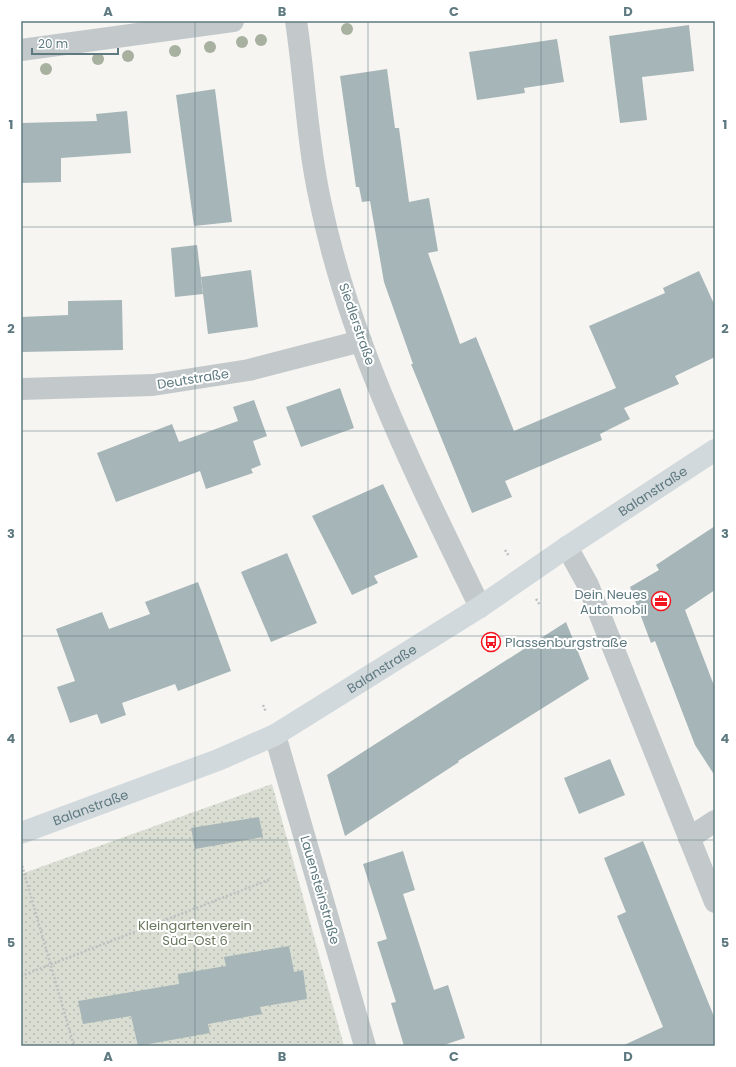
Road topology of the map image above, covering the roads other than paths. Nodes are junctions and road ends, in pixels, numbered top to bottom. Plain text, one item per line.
1 (233, 21) edge
2 (296, 21) edge
3 (21, 50) edge
4 (361, 342) junction
5 (21, 389) edge
6 (715, 450) edge
7 (567, 547) junction
8 (480, 607) junction
9 (275, 735) junction
10 (715, 821) edge
11 (21, 832) edge
12 (689, 838) junction
13 (715, 902) edge
14 (365, 1046) edge

1 - 3 street
2 - 4 street, Siedlerstraße
4 - 5 street, Deutstraße
4 - 8 street, Siedlerstraße
6 - 7 street, Balanstraße
7 - 8 street, Balanstraße
7 - 12 street
8 - 9 street, Balanstraße
9 - 11 street, Balanstraße
9 - 14 street, Lauensteinstraße
10 - 12 street
12 - 13 street

